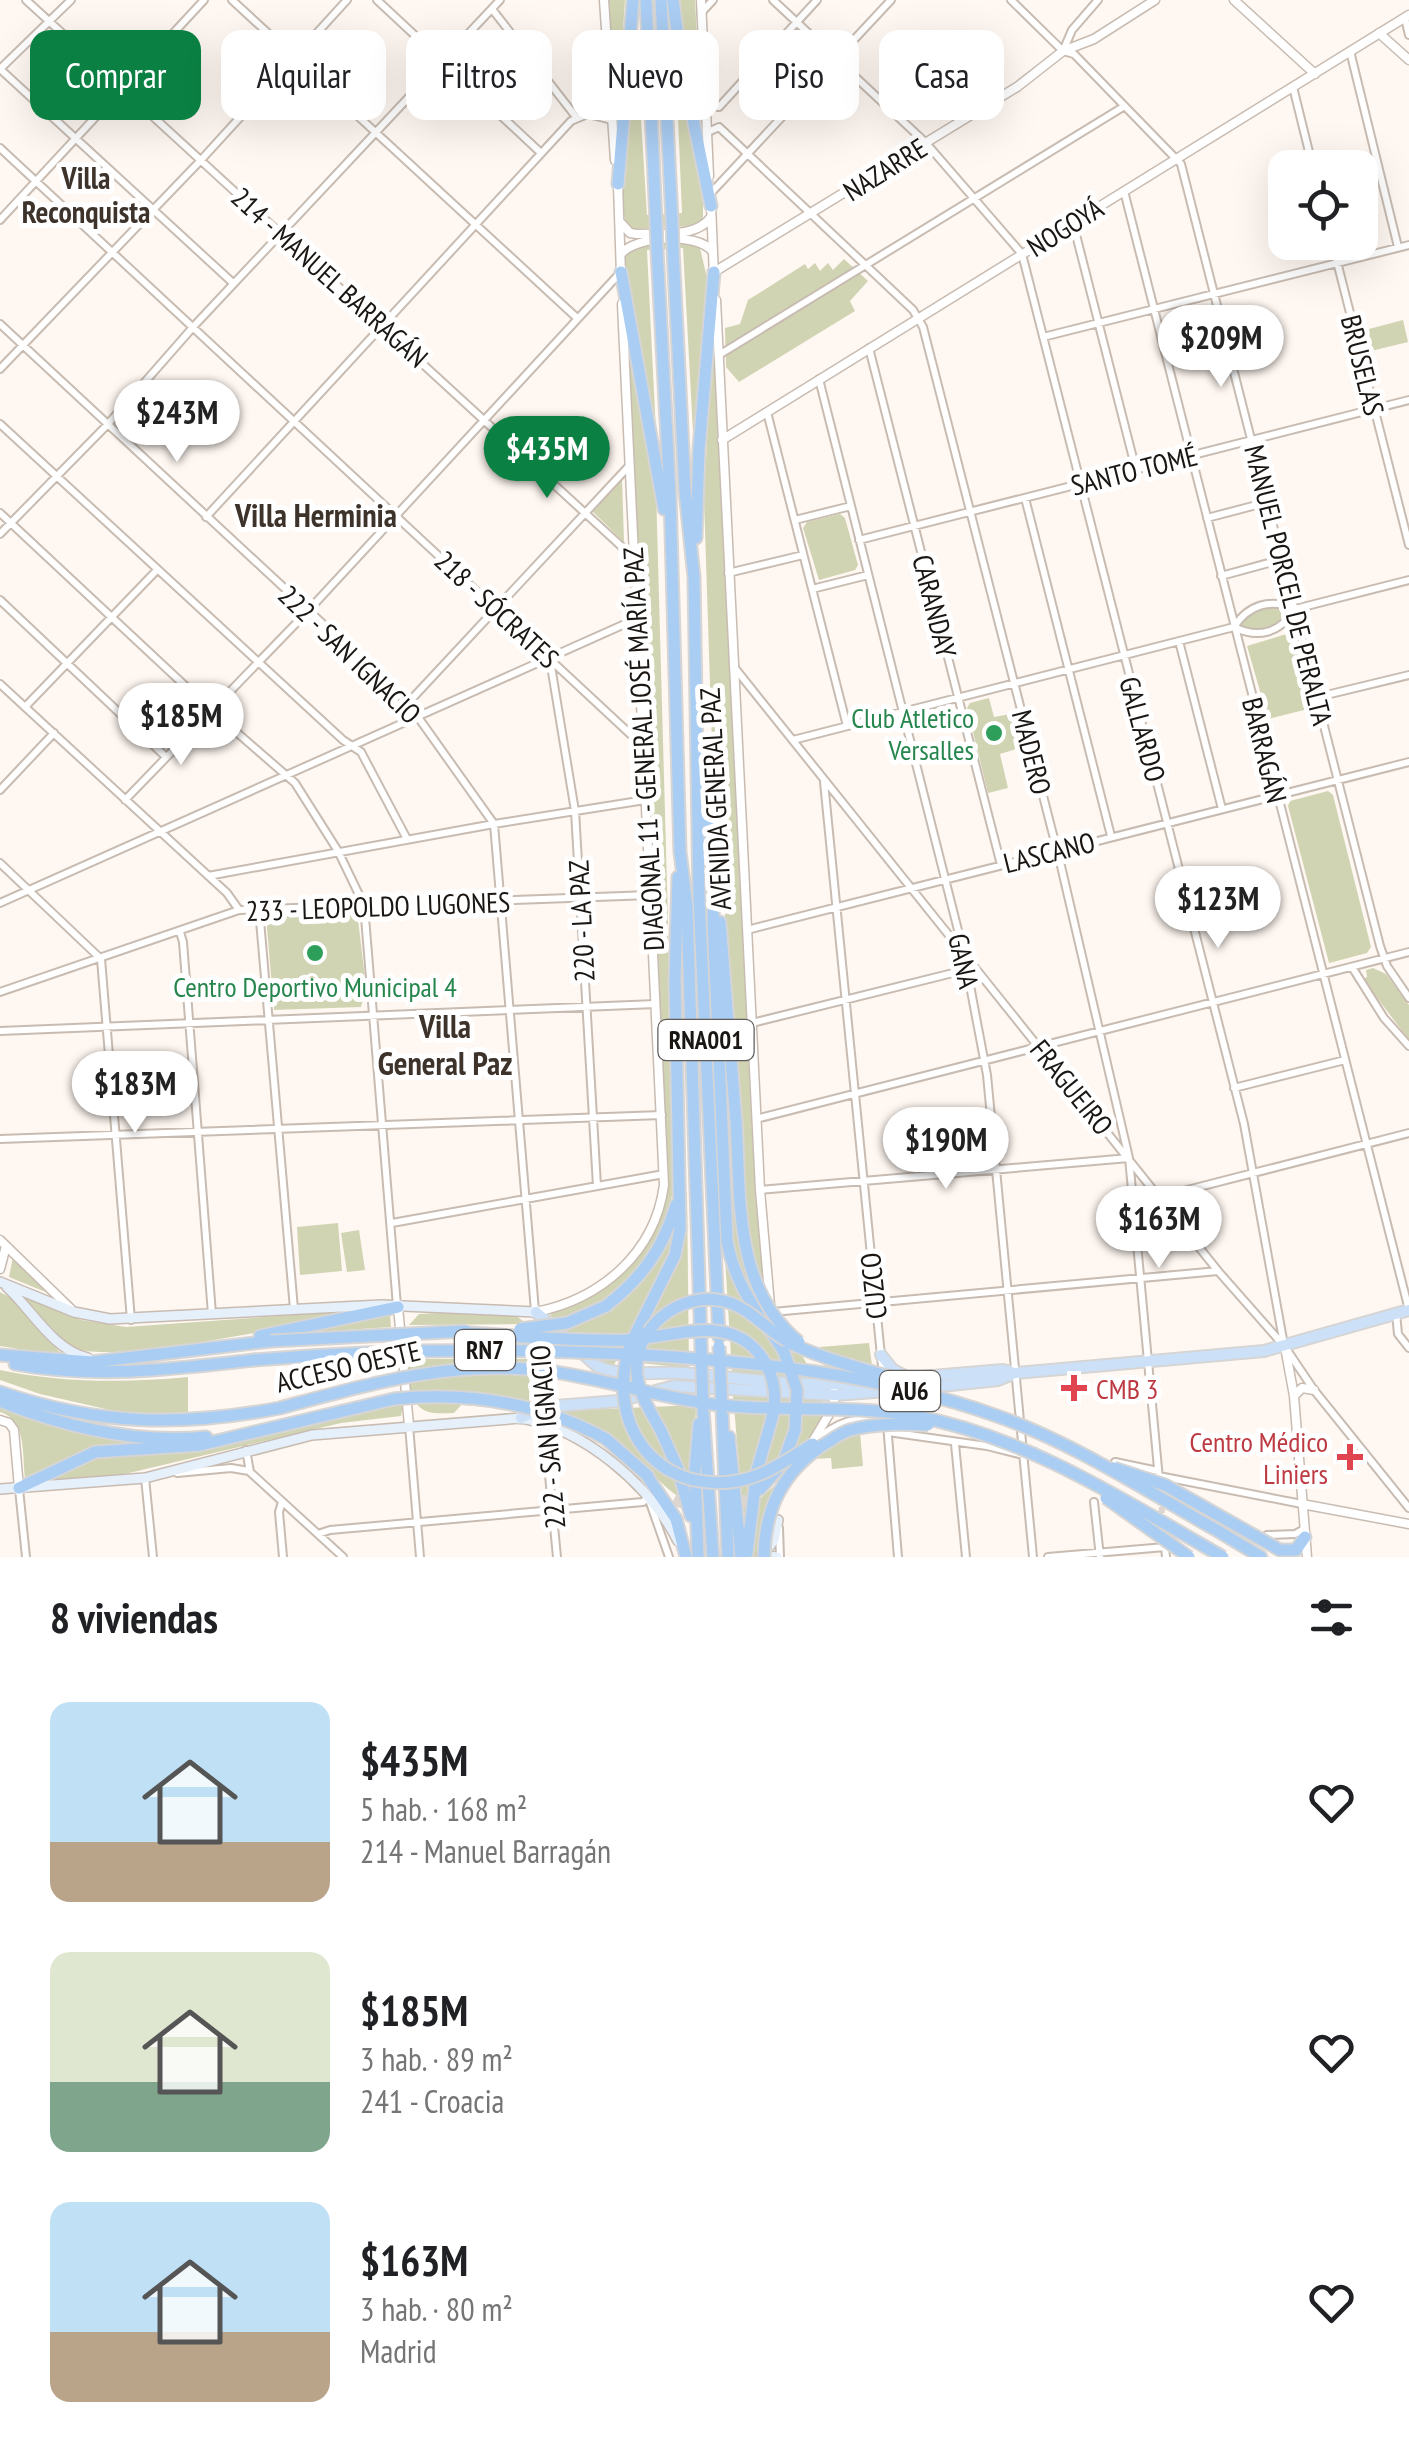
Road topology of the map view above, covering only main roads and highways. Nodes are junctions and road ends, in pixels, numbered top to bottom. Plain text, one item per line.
1 (633, 0) edge
2 (646, 0) edge
3 (661, 0) edge
4 (673, 0) edge
5 (618, 184) road end
6 (711, 206) road end
7 (621, 272) road end
8 (714, 272) road end
9 (672, 571) junction
10 (694, 577) junction
11 (698, 734) junction
12 (680, 852) junction
13 (714, 884) junction
14 (681, 1186) junction
15 (1, 1282) edge
16 (398, 1307) junction
17 (1409, 1310) edge
18 (536, 1312) joint
19 (458, 1332) junction
20 (176, 1352) junction
21 (820, 1355) junction
22 (881, 1355) road end
23 (0, 1357) edge
24 (105, 1360) junction
25 (717, 1360) joint
26 (1015, 1373) junction
27 (908, 1378) junction
28 (884, 1386) junction
29 (833, 1390) junction
30 (0, 1392) edge
31 (0, 1401) edge
32 (712, 1409) junction
33 (999, 1417) junction
34 (521, 1418) junction
35 (953, 1425) junction
36 (262, 1431) junction
37 (844, 1432) junction
38 (1100, 1465) junction
39 (645, 1473) junction
40 (1074, 1474) junction
41 (19, 1488) junction
42 (760, 1488) tunnel mouth
43 (0, 1489) edge
44 (674, 1498) tunnel mouth
45 (778, 1520) road end
46 (1305, 1533) road end
47 (698, 1551) edge
48 (762, 1556) edge
49 (686, 1557) edge
50 (713, 1557) edge
51 (728, 1557) edge
52 (744, 1557) edge
53 (778, 1557) edge
54 (1189, 1557) edge
55 (1223, 1557) edge
56 (1261, 1557) edge

1 - 5 highway
2 - 9 highway, AVENIDA GENERAL PAZ / RNA001, bridge
3 - 10 highway, AVENIDA GENERAL PAZ / RNA001, bridge
4 - 6 highway
7 - 9 highway
8 - 10 highway
9 - 12 highway, AVENIDA GENERAL PAZ / RNA001
10 - 11 highway, AVENIDA GENERAL PAZ / RNA001
11 - 13 highway
11 - 32 highway, AVENIDA GENERAL PAZ / RNA001, bridge
12 - 14 highway
12 - 32 highway, AVENIDA GENERAL PAZ / RNA001, bridge
13 - 21 highway, bridge
13 - 42 highway, bridge
14 - 19 highway, bridge
14 - 37 highway, bridge
15 - 16 main road
15 - 24 main road
16 - 18 main road
16 - 20 highway
17 - 26 main road
18 - 29 main road
19 - 20 highway, bridge
19 - 52 highway, bridge
20 - 24 highway
21 - 33 highway, bridge
21 - 47 highway, bridge
22 - 27 main road
23 - 24 highway
23 - 25 highway, ACCESO OESTE / RN7, bridge
25 - 33 highway, AU6, bridge
26 - 27 main road
26 - 28 main road
27 - 28 main road
28 - 29 main road
29 - 34 main road
30 - 32 highway, ACCESO OESTE / RN7, bridge
31 - 36 highway
32 - 35 highway, AU6, bridge
32 - 47 highway
32 - 50 highway, AVENIDA GENERAL PAZ / RNA001
32 - 51 highway, AVENIDA GENERAL PAZ / RNA001
32 - 52 highway
33 - 38 highway, AU6, bridge
34 - 41 main road
34 - 49 main road
35 - 37 highway, bridge
35 - 40 highway, AU6, bridge
36 - 39 highway, bridge
36 - 41 highway
37 - 48 highway, bridge
38 - 46 highway, bridge
38 - 56 highway, AU6, bridge
39 - 44 highway
39 - 49 highway
40 - 54 highway, bridge
40 - 55 highway, AU6, bridge
41 - 43 main road
45 - 48 main road
48 - 53 main road

